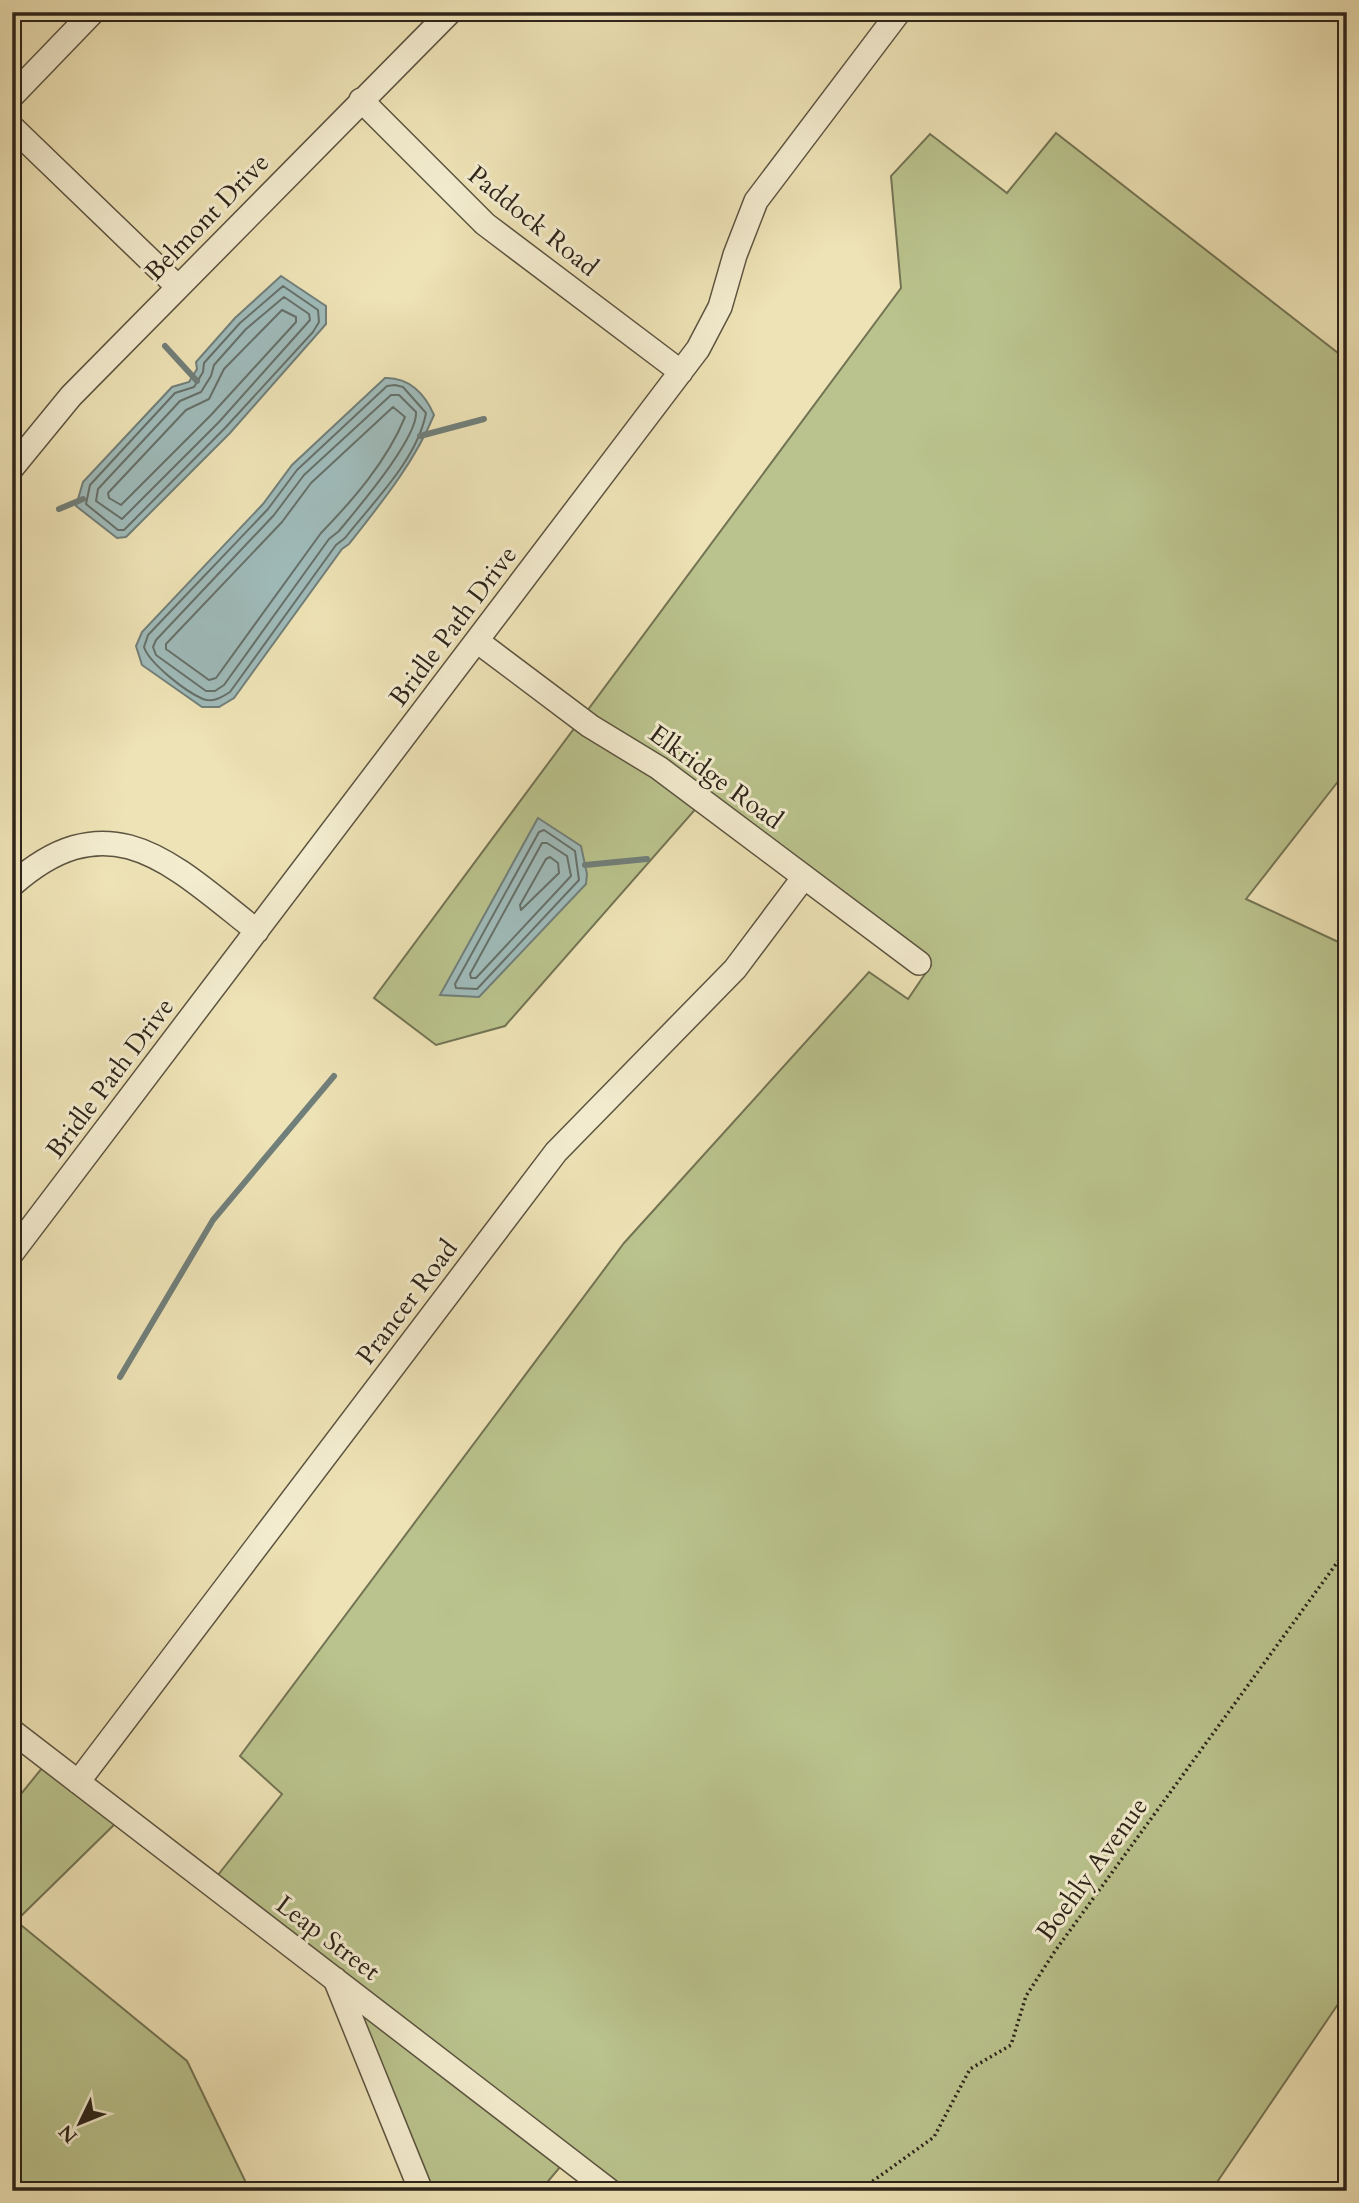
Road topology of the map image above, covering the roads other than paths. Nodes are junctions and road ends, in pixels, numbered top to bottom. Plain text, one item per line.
1 (93, 12) edge
2 (450, 12) edge
3 (899, 12) edge
4 (12, 96) edge
5 (360, 100) junction
6 (12, 127) edge
7 (177, 287) junction
8 (681, 372) junction
9 (12, 468) edge
10 (477, 641) junction
11 (804, 877) junction
12 (12, 885) edge
13 (257, 931) junction
14 (919, 963) dead end
15 (12, 1253) edge
16 (12, 1731) edge
17 (78, 1782) junction
18 (335, 1979) junction
19 (421, 2191) edge
20 (610, 2191) edge

1 - 4 street
2 - 5 street, Belmont Drive
3 - 8 street, Bridle Path Drive
5 - 7 street, Belmont Drive
5 - 8 street, Paddock Road
6 - 7 street
7 - 9 street, Belmont Drive
8 - 10 street, Bridle Path Drive
10 - 11 street, Elkridge Road
10 - 13 street, Bridle Path Drive
11 - 14 street, Elkridge Road
11 - 17 street, Prancer Road
12 - 13 street
13 - 15 street, Bridle Path Drive
16 - 17 street, Leap Street
17 - 18 street, Leap Street
18 - 19 street
18 - 20 street, Leap Street

